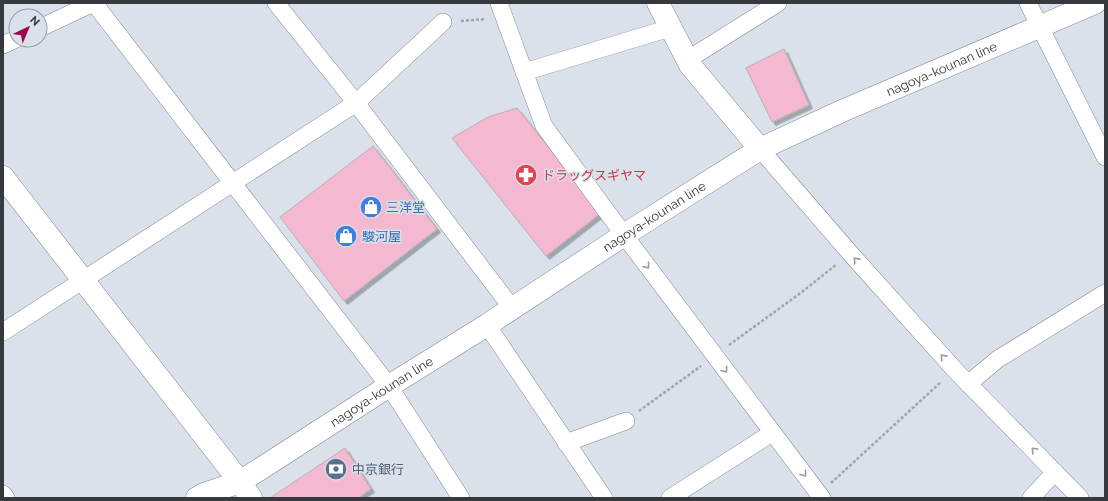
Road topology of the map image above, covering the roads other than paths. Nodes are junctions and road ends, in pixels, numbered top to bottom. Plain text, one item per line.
1 (93, 3) edge
2 (276, 3) edge
3 (658, 3) edge
4 (778, 3) edge
5 (1028, 3) edge
6 (1095, 3) edge
7 (502, 10) edge
8 (443, 22) road end
9 (48, 24) edge
10 (1040, 26) junction
11 (670, 28) junction
12 (687, 60) junction
13 (524, 72) junction
14 (356, 103) junction
15 (760, 149) junction
16 (1105, 157) edge
17 (3, 177) edge
18 (233, 183) junction
19 (624, 235) junction
20 (84, 280) junction
21 (1105, 292) edge
22 (512, 308) junction
23 (487, 325) junction
24 (3, 332) edge
25 (968, 384) junction
26 (389, 386) junction
27 (626, 421) road end
28 (772, 433) junction
29 (566, 443) junction
30 (1055, 472) junction
31 (241, 493) edge
32 (3, 494) edge
33 (821, 496) edge
34 (6, 498) edge
35 (197, 498) edge
36 (461, 498) edge
37 (604, 498) edge
38 (670, 498) edge
39 (1031, 498) edge
40 (1080, 498) edge

1 - 9 street
1 - 18 street
2 - 14 street
3 - 11 main road
4 - 12 street
5 - 10 street
6 - 10 main road, nagoya-kounan line
7 - 13 street
8 - 14 street
10 - 15 main road, nagoya-kounan line
10 - 16 street
11 - 12 main road
11 - 13 street
12 - 15 main road
13 - 19 street
14 - 18 street
14 - 22 street
15 - 19 main road, nagoya-kounan line
25 -> 15 street
17 - 20 main road
18 - 20 street
18 - 26 street
19 - 22 main road, nagoya-kounan line
19 -> 28 street
20 - 24 street
20 - 31 main road
21 - 25 street
22 - 23 main road, nagoya-kounan line
23 - 26 main road, nagoya-kounan line
23 - 29 street
30 -> 25 street
26 - 31 main road, nagoya-kounan line
26 - 36 street
27 - 29 street
28 -> 33 street
28 - 38 street
29 - 37 street
30 - 39 street
30 - 40 street
31 - 35 main road, nagoya-kounan line
32 - 34 street

